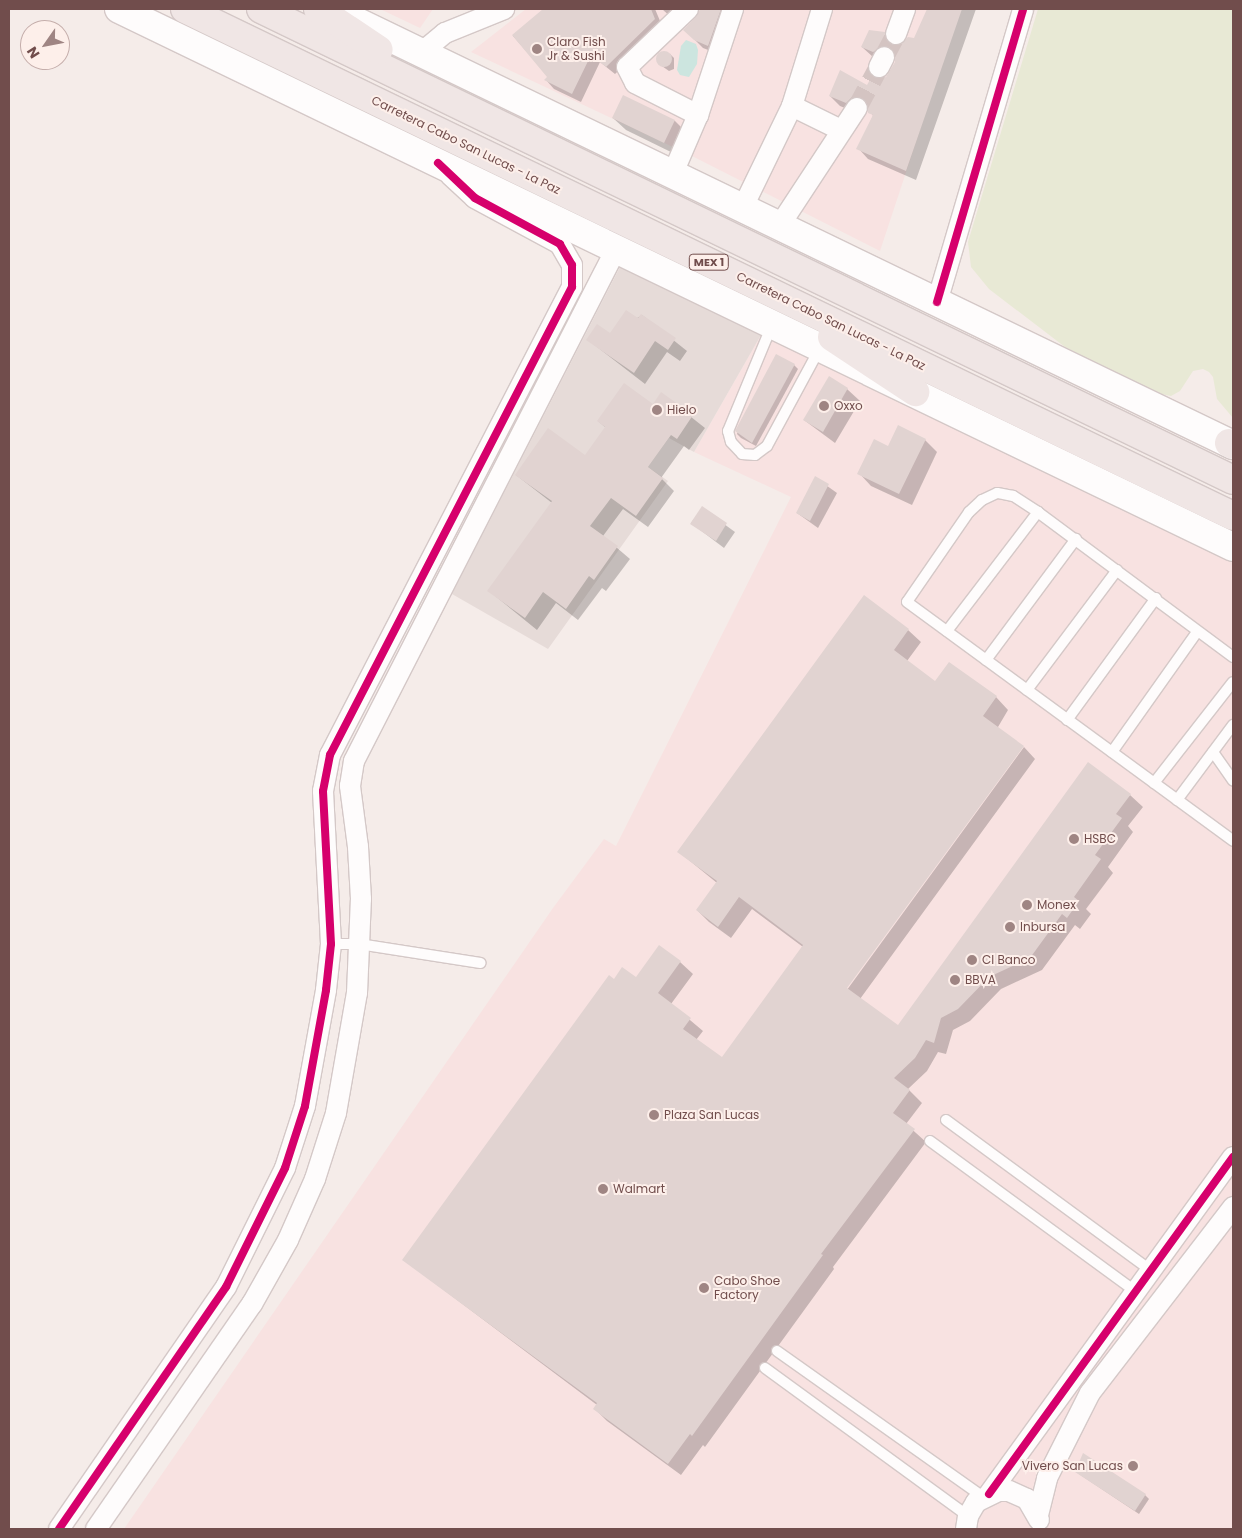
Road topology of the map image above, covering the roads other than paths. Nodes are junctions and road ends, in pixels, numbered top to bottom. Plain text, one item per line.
1 (118, 9) edge
2 (185, 9) edge
3 (261, 9) edge
4 (318, 9) edge
5 (331, 9) edge
6 (504, 9) edge
7 (688, 9) edge
8 (733, 9) edge
9 (822, 9) edge
10 (904, 9) edge
11 (1023, 9) edge
12 (896, 34) tunnel mouth
13 (421, 53) junction
14 (461, 105) junction
15 (792, 106) junction
16 (857, 108) tunnel mouth
17 (698, 115) junction
18 (841, 130) junction
19 (438, 163) junction
20 (672, 173) junction
21 (743, 207) junction
22 (780, 225) junction
23 (629, 255) junction
24 (707, 261) junction
25 (937, 302) junction
26 (772, 324) junction
27 (820, 347) junction
28 (915, 392) junction
29 (1232, 444) edge
30 (1233, 480) edge
31 (1038, 512) junction
32 (1233, 516) edge
33 (1076, 540) junction
34 (1233, 547) edge
35 (1117, 570) junction
36 (1156, 598) junction
37 (947, 631) junction
38 (1197, 632) junction
39 (1233, 658) edge
40 (986, 660) junction
41 (1233, 682) edge
42 (1027, 690) junction
43 (1067, 720) junction
44 (1233, 725) edge
45 (1112, 752) junction
46 (1213, 752) junction
47 (1233, 781) edge
48 (1154, 783) junction
49 (1177, 800) junction
50 (1233, 841) edge
51 (331, 944) junction
52 (359, 944) junction
53 (481, 963) dead end
54 (946, 1120) dead end
55 (930, 1141) dead end
56 (1233, 1157) edge
57 (1233, 1207) edge
58 (1150, 1270) junction
59 (1134, 1291) junction
60 (778, 1351) dead end
61 (765, 1368) dead end
62 (986, 1495) junction
63 (967, 1523) edge
64 (1040, 1525) edge
65 (59, 1529) edge
66 (96, 1529) edge

1 - 19 main road
2 - 24 highway, Carretera Cabo San Lucas - La Paz / MEX 1
3 - 14 highway, MEX 1
4 - 14 highway
5 - 13 main road
6 - 13 street
7 - 17 street
8 - 17 street
9 - 15 street
10 - 12 street
11 - 25 street
13 - 20 main road
14 - 30 highway, MEX 1
15 - 18 street
15 - 21 street
16 - 18 street
17 - 20 street
18 - 22 street
19 - 23 main road
19 - 51 street
20 - 21 main road
21 - 22 main road
22 - 25 main road
23 - 26 main road
23 - 52 street
24 - 28 highway
24 - 32 highway, Carretera Cabo San Lucas - La Paz / MEX 1
25 - 29 main road
26 - 27 main road
26 - 27 lane
27 - 28 main road
28 - 34 main road
31 - 33 lane
31 - 37 lane
31 - 37 lane
33 - 35 lane
33 - 40 lane
35 - 36 lane
35 - 42 lane
36 - 38 lane
36 - 43 lane
37 - 40 lane
38 - 39 lane
38 - 45 lane
40 - 42 lane
41 - 48 lane
42 - 43 lane
43 - 45 lane
44 - 46 lane
45 - 48 lane
46 - 47 lane
46 - 49 lane
48 - 49 lane
49 - 50 lane
51 - 52 lane
51 - 65 street
52 - 53 lane
52 - 66 street
54 - 58 lane
55 - 59 lane
56 - 58 street
57 - 64 street
58 - 59 street
59 - 62 street
60 - 62 lane
61 - 63 lane
62 - 63 street
62 - 64 street

